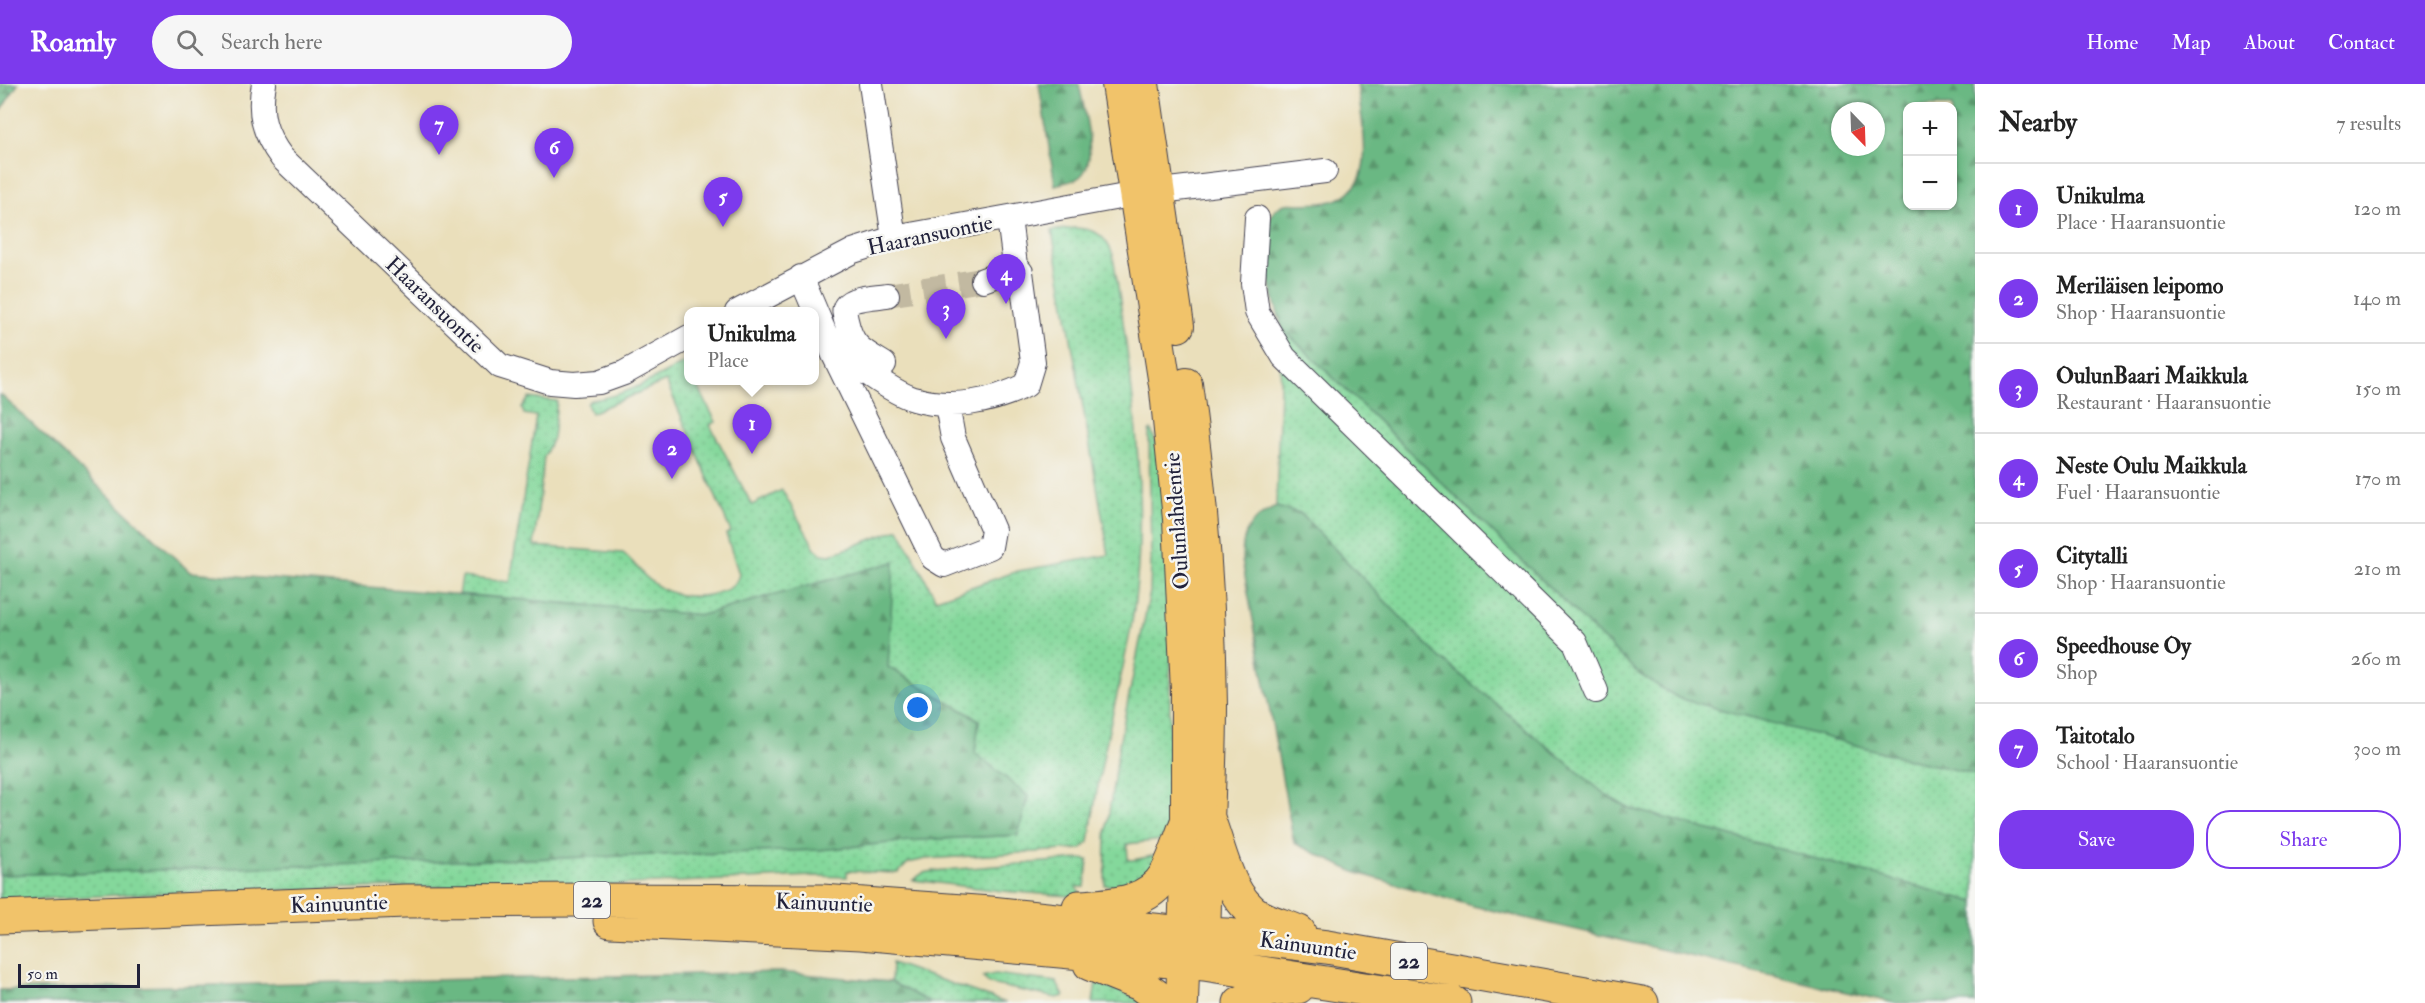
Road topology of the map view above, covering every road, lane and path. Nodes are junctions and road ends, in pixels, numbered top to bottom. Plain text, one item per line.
1 (264, 84) edge
2 (871, 84) edge
3 (1118, 84) edge
4 (1143, 84) edge
5 (1325, 171) dead end
6 (1147, 192) junction
7 (1009, 218) junction
8 (1257, 218) dead end
9 (894, 238) junction
10 (1015, 265) junction
11 (801, 277) junction
12 (983, 280) tunnel mouth
13 (887, 296) tunnel mouth
14 (746, 307) edge
15 (814, 307) edge
16 (819, 320) edge
17 (684, 341) edge
18 (834, 356) junction
19 (894, 388) junction
20 (947, 405) junction
21 (1596, 691) dead end
22 (1198, 821) junction
23 (990, 913) junction
24 (0, 917) edge
25 (0, 937) edge
26 (1327, 947) junction
27 (1193, 948) junction
28 (1045, 950) junction
29 (1331, 983) junction
30 (1166, 1003) edge
31 (1182, 1003) edge
32 (1203, 1003) edge
33 (1240, 1003) edge
34 (1454, 1003) edge
35 (1642, 1003) edge

1 - 17 street, Haaransuontie
2 - 9 street
3 - 6 main road, Oulunlahdentie
4 - 6 main road, Oulunlahdentie
5 - 6 street, Haaransuontie
6 - 7 street, Haaransuontie
6 - 22 main road, Oulunlahdentie
7 - 9 street, Haaransuontie
7 - 10 street
8 - 21 street
9 - 11 street, Haaransuontie
10 - 12 street
10 - 20 street
11 - 14 street, Haaransuontie
11 - 15 street
13 - 19 street
16 - 18 street
18 - 19 street
18 - 20 street
19 - 20 street
22 - 23 highway
22 - 26 highway
22 - 27 main road, Oulunlahdentie
23 - 24 highway, Kainuuntie / 22
23 - 27 highway, Kainuuntie / 22
25 - 28 highway, Kainuuntie / 22
26 - 27 highway, Kainuuntie / 22
26 - 35 highway, Kainuuntie / 22
27 - 28 highway, Kainuuntie / 22
27 - 29 highway, Kainuuntie / 22
27 - 31 main road
27 - 32 main road
28 - 30 highway
29 - 33 highway
29 - 34 highway, Kainuuntie / 22

